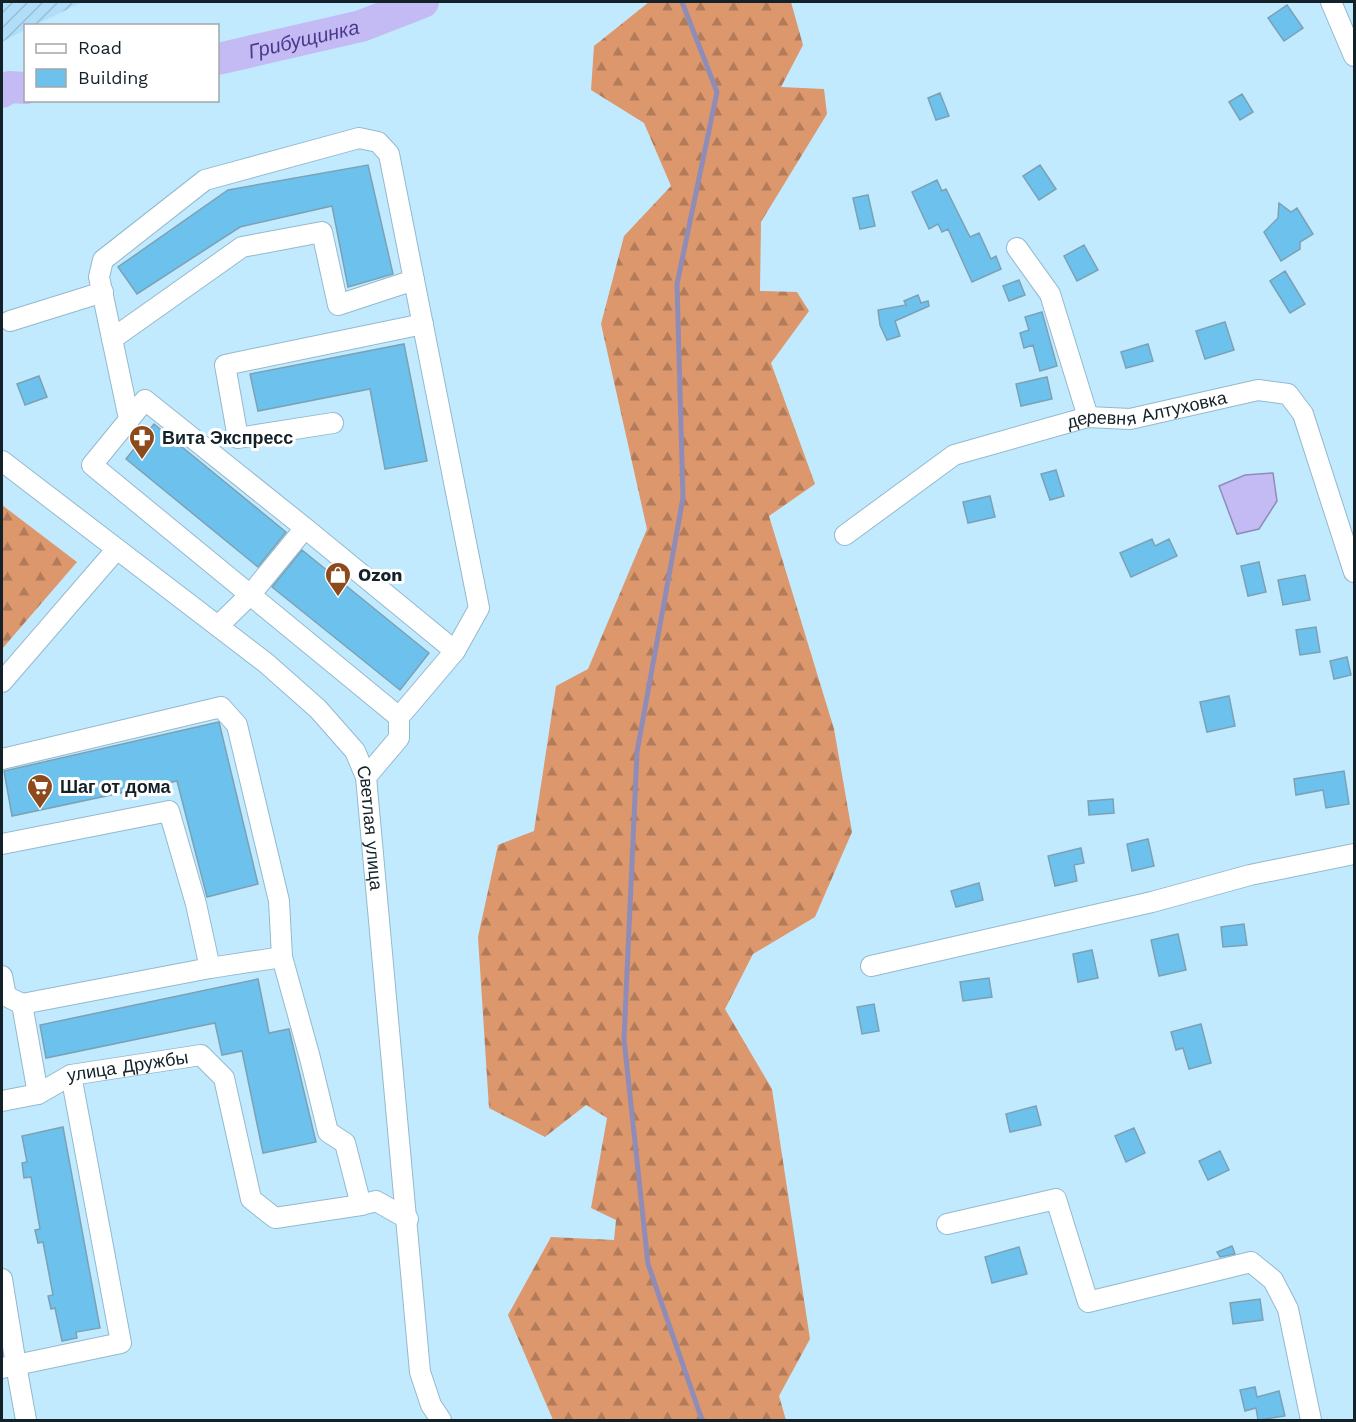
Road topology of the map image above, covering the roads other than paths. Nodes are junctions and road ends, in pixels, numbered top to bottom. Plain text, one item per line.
1 (1331, 2) edge
2 (1354, 56) edge
3 (1017, 248) dead end
4 (414, 280) junction
5 (103, 292) junction
6 (10, 321) dead end
7 (423, 324) junction
8 (112, 339) junction
9 (1088, 417) junction
10 (129, 419) junction
11 (333, 423) dead end
12 (2, 461) edge
13 (305, 528) junction
14 (845, 536) dead end
15 (116, 550) junction
16 (1354, 572) edge
17 (250, 594) junction
18 (218, 626) junction
19 (455, 651) junction
20 (2, 682) edge
21 (399, 717) junction
22 (2, 759) edge
23 (366, 777) junction
24 (2, 844) edge
25 (1354, 854) edge
26 (282, 957) junction
27 (870, 966) dead end
28 (210, 968) junction
29 (2, 976) edge
30 (22, 1004) junction
31 (71, 1075) junction
32 (38, 1094) junction
33 (2, 1101) edge
34 (361, 1205) junction
35 (408, 1219) junction
36 (948, 1224) dead end
37 (2, 1279) edge
38 (9, 1366) edge
39 (26, 1420) edge
40 (441, 1420) edge
41 (1311, 1420) edge

1 - 2 street
3 - 9 street
4 - 5 street
4 - 7 street
4 - 8 street
5 - 6 street
5 - 8 street
7 - 11 street
7 - 19 street
8 - 10 street
9 - 14 street, деревня Алтуховка
9 - 16 street, деревня Алтуховка
10 - 13 street
10 - 17 street
12 - 15 street, Светлая улица
13 - 17 street
13 - 19 street
15 - 18 street, Светлая улица
15 - 20 street
17 - 18 street
17 - 21 street
18 - 23 street, Светлая улица
19 - 21 street
21 - 23 street
22 - 26 street
23 - 35 street, Светлая улица
24 - 28 street
25 - 27 street
26 - 28 street
26 - 34 street
28 - 30 street
29 - 30 street
30 - 32 street
31 - 32 street, улица Дружбы
31 - 34 street, улица Дружбы
31 - 38 street
32 - 33 street, улица Дружбы
34 - 35 street
35 - 40 street, Светлая улица
36 - 41 street
37 - 38 street
38 - 39 street

